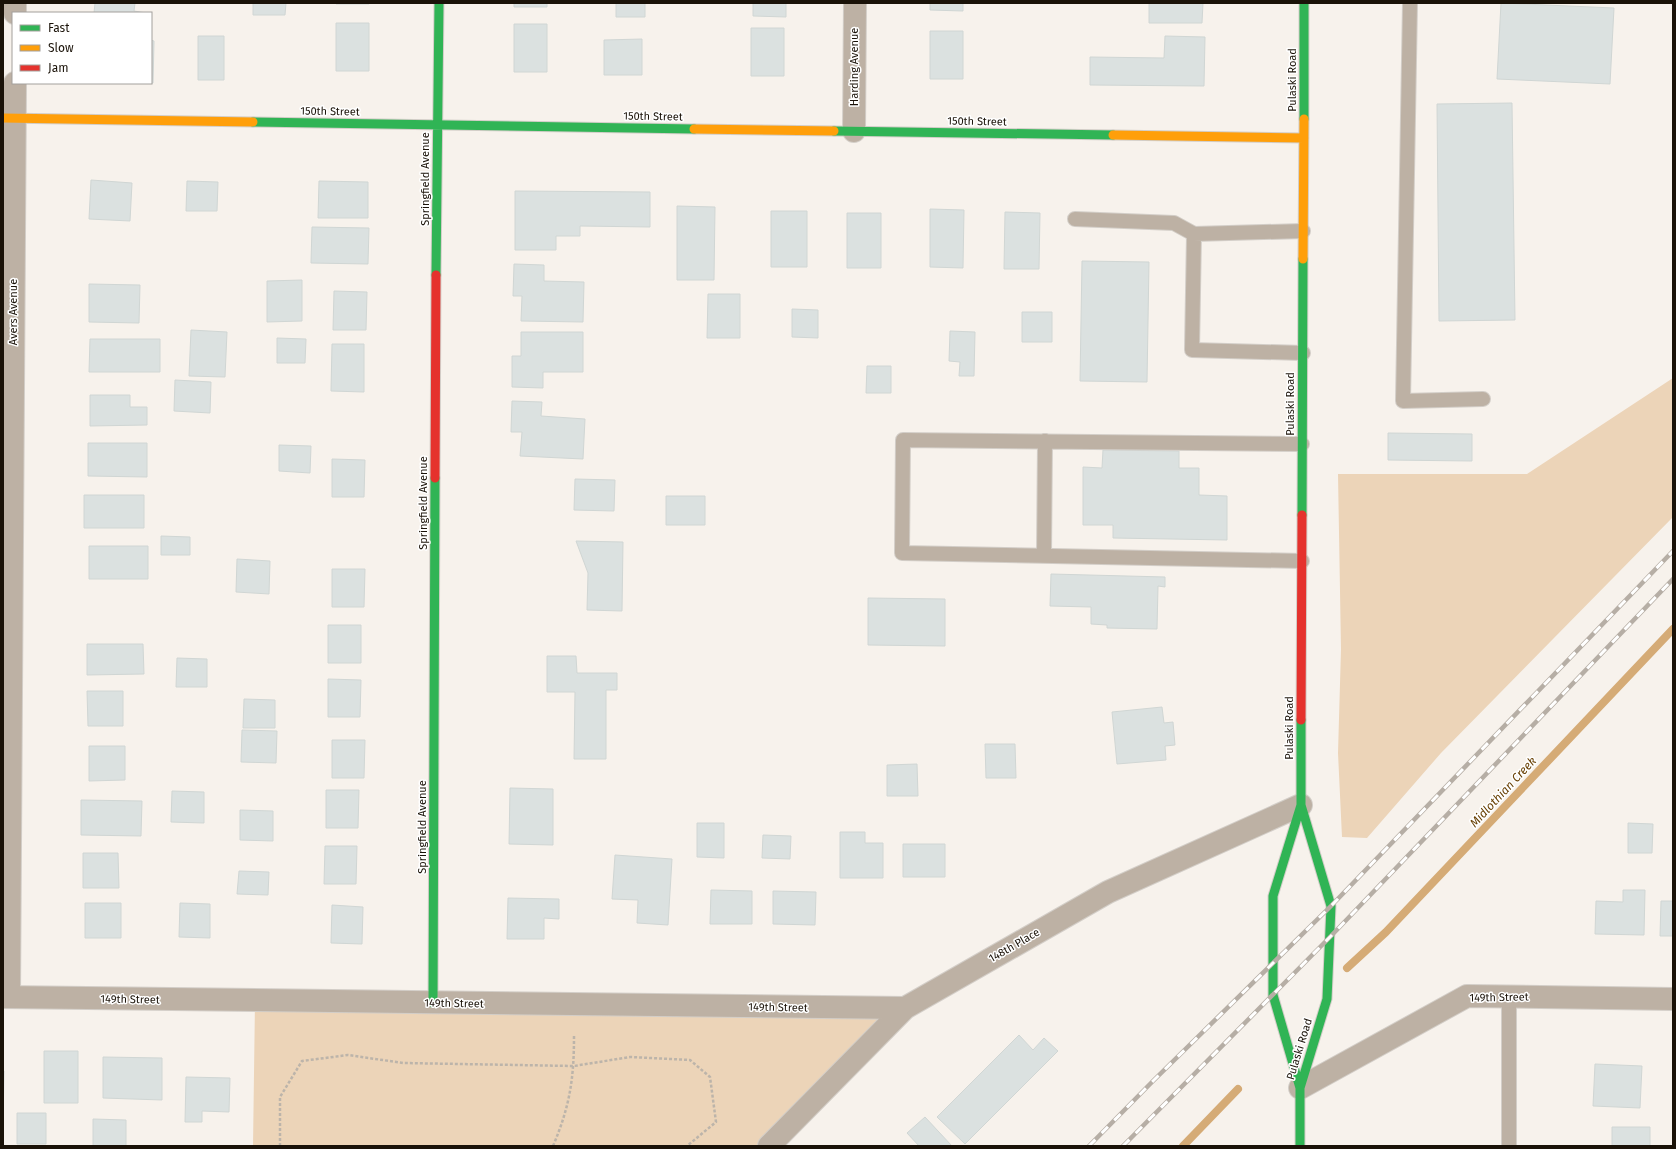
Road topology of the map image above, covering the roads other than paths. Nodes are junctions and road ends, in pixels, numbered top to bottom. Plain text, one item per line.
1 (439, 3) edge
2 (855, 3) edge
3 (1304, 3) edge
4 (1410, 3) edge
5 (15, 84) edge
6 (9, 118) edge
7 (437, 125) junction
8 (854, 131) junction
9 (1304, 138) junction
10 (1075, 219) dead end
11 (1303, 231) junction
12 (1194, 234) junction
13 (1303, 353) junction
14 (1483, 398) dead end
15 (1044, 441) junction
16 (1302, 444) junction
17 (1044, 556) junction
18 (1302, 561) junction
19 (1301, 805) junction
20 (1509, 996) junction
21 (6, 997) edge
22 (1673, 999) edge
23 (433, 1003) junction
24 (905, 1008) junction
25 (1300, 1088) junction
26 (769, 1146) edge
27 (1300, 1146) edge
28 (1509, 1146) edge

1 - 7 street, Springfield Avenue
2 - 8 street, Harding Avenue
3 - 9 street, Pulaski Road
4 - 14 lane
5 - 6 street, Avers Avenue
6 - 7 street, 150th Street
6 - 21 street, Avers Avenue
7 - 8 street, 150th Street
7 - 23 street, Springfield Avenue
8 - 9 street, 150th Street
9 - 11 street, Pulaski Road
10 - 12 lane
11 - 12 lane
11 - 13 street, Pulaski Road
12 - 13 lane
13 - 16 street, Pulaski Road
15 - 16 lane
15 - 17 lane
15 - 17 lane
16 - 18 street, Pulaski Road
17 - 18 lane
18 - 19 street, Pulaski Road
19 - 24 street, 148th Place
19 - 25 street, Pulaski Road
19 - 25 street, Pulaski Road
20 - 22 street, 149th Street
20 - 25 street, 149th Street
20 - 28 lane
21 - 23 street, 149th Street
23 - 24 street, 149th Street
24 - 26 street, 148th Place
25 - 27 street, Pulaski Road

